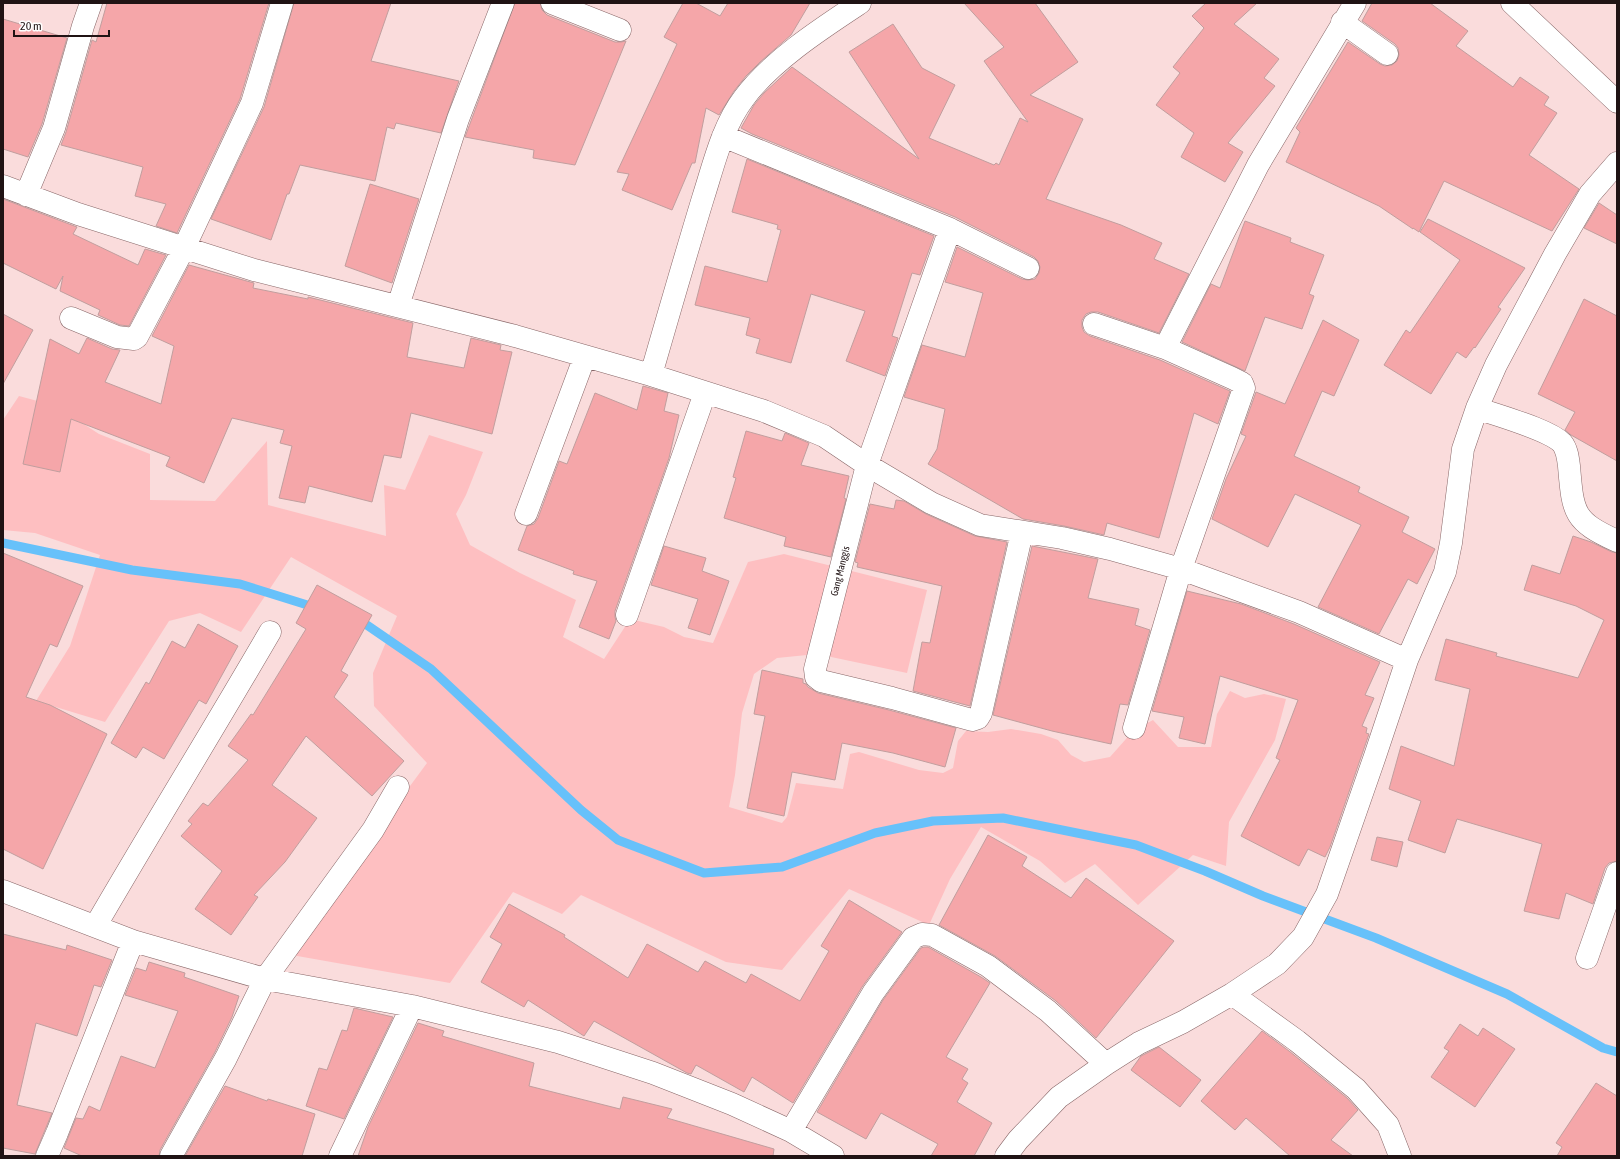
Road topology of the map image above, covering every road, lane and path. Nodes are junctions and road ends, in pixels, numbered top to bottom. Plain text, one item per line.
1 (91, 3) edge
2 (282, 3) edge
3 (503, 3) edge
4 (552, 3) edge
5 (860, 3) edge
6 (1355, 3) edge
7 (1512, 3) edge
8 (1342, 22) junction
9 (620, 30) dead end
10 (1387, 54) dead end
11 (1617, 102) edge
12 (723, 136) junction
13 (1617, 164) edge
14 (3, 186) edge
15 (26, 195) junction
16 (950, 229) junction
17 (184, 248) junction
18 (1028, 268) dead end
19 (398, 306) junction
20 (71, 318) dead end
21 (1094, 324) dead end
22 (1165, 348) junction
23 (585, 356) junction
24 (651, 375) junction
25 (705, 393) junction
26 (1477, 408) junction
27 (867, 465) junction
28 (526, 514) dead end
29 (1022, 532) junction
30 (1617, 542) edge
31 (1181, 569) junction
32 (627, 615) dead end
33 (270, 632) dead end
34 (1406, 660) junction
35 (1134, 728) dead end
36 (398, 787) dead end
37 (1617, 873) edge
38 (3, 891) edge
39 (96, 926) junction
40 (134, 941) junction
41 (1587, 958) dead end
42 (265, 979) junction
43 (1232, 994) junction
44 (412, 1006) junction
45 (1106, 1064) junction
46 (791, 1131) junction
47 (46, 1156) edge
48 (171, 1156) edge
49 (340, 1156) edge
50 (833, 1156) edge
51 (1006, 1156) edge
52 (1400, 1156) edge

1 - 15 street
2 - 17 street
3 - 19 street
4 - 9 street
5 - 12 street
6 - 8 street
7 - 11 street
8 - 10 street
8 - 22 street
12 - 16 street
12 - 24 street
13 - 26 street
14 - 15 street
15 - 17 street
16 - 18 street
16 - 27 street, Gang Manggis
17 - 19 street
17 - 20 street
19 - 23 street
21 - 22 street
22 - 31 street
23 - 24 street
23 - 28 street
24 - 25 street
25 - 27 street
25 - 32 street
26 - 30 street
26 - 34 street
27 - 29 street
27 - 29 street, Gang Manggis
29 - 31 street
31 - 34 street
31 - 35 street
33 - 39 street
34 - 43 street
36 - 42 street
37 - 41 street
38 - 39 street
39 - 40 street
40 - 42 street
40 - 47 street
42 - 44 street
42 - 48 street
43 - 45 street
43 - 52 street
44 - 46 street
44 - 49 street
45 - 46 street
45 - 51 street
46 - 50 street

